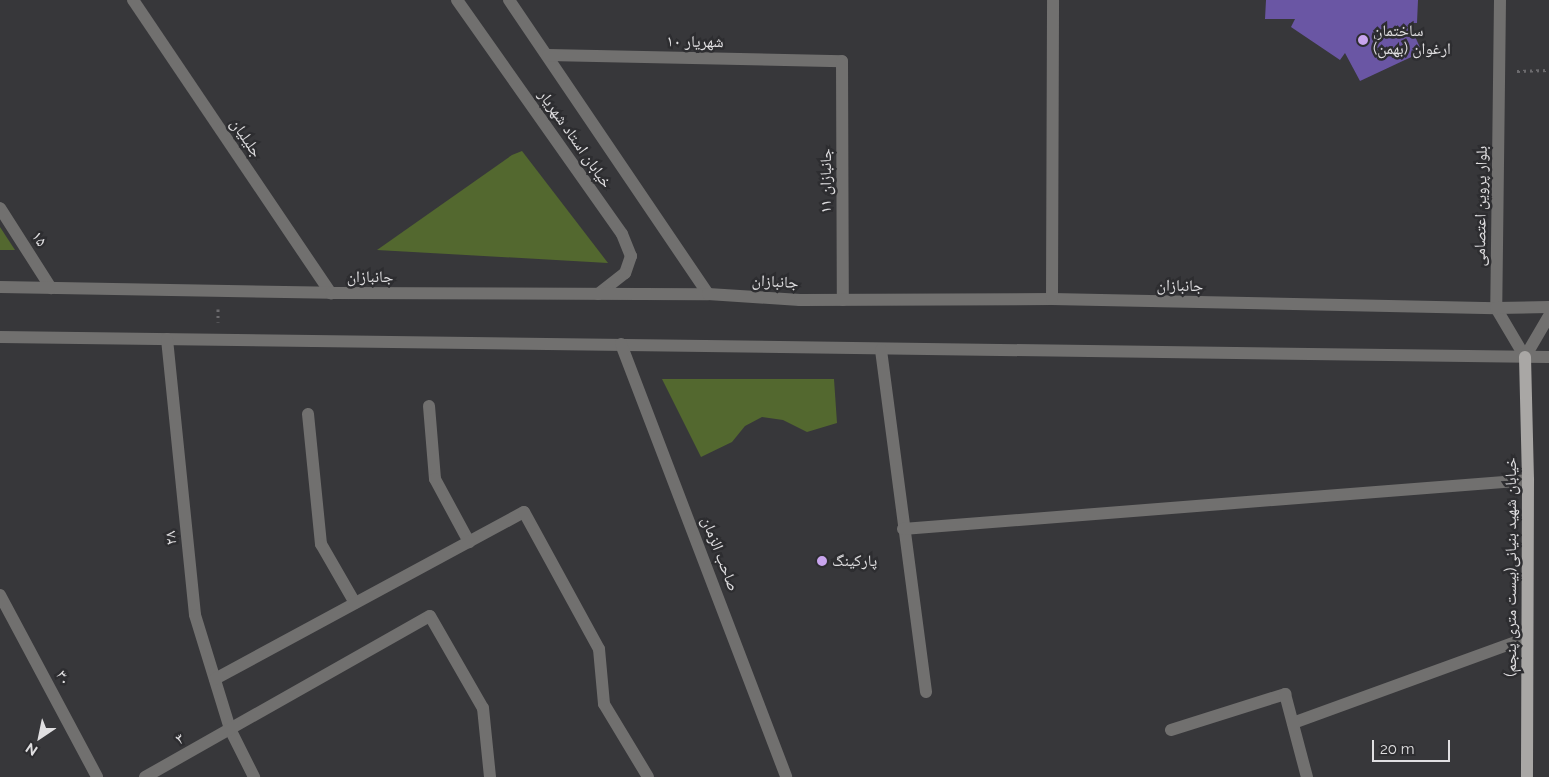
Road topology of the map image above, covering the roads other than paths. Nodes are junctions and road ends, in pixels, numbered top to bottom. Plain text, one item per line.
1 (133, 0) edge
2 (458, 0) edge
3 (509, 0) edge
4 (1052, 0) edge
5 (1500, 0) edge
6 (548, 55) junction
7 (842, 61) joint
8 (0, 208) edge
9 (0, 287) edge
10 (51, 288) junction
11 (332, 293) junction
12 (598, 294) junction
13 (708, 294) junction
14 (843, 300) junction
15 (1052, 300) junction
16 (1549, 307) edge
17 (1496, 308) junction
18 (1549, 316) edge
19 (0, 337) edge
20 (167, 339) junction
21 (621, 344) junction
22 (881, 350) junction
23 (1525, 357) junction
24 (1549, 358) edge
25 (429, 406) dead end
26 (308, 414) dead end
27 (1528, 480) junction
28 (903, 528) junction
29 (469, 542) junction
30 (0, 595) edge
31 (355, 604) junction
32 (1527, 638) junction
33 (215, 679) junction
34 (926, 692) dead end
35 (1292, 723) junction
36 (230, 729) junction
37 (1171, 730) dead end
38 (97, 777) edge
39 (145, 777) edge
40 (254, 777) edge
41 (490, 777) edge
42 (648, 777) edge
43 (786, 777) edge
44 (1307, 777) edge
45 (1527, 777) edge

1 - 11 street, جلیلیان
2 - 12 street, خیابان استاد شهریار
3 - 6 street, خیابان استاد شهریار
4 - 15 street
5 - 17 street, بلوار پروین اعتصامی
6 - 7 street, شهریار ۱۰
6 - 13 street, خیابان استاد شهریار
7 - 14 street, ۱۱ جانبازان
8 - 10 street, ۱۵
9 - 10 street, جانبازان
10 - 11 street, جانبازان
11 - 12 street, جانبازان
12 - 13 street, جانبازان
13 - 14 street, جانبازان
14 - 15 street, جانبازان
15 - 17 street, جانبازان
16 - 17 street, جانبازان
17 - 23 street
18 - 23 street
19 - 20 street
20 - 21 street
20 - 33 street, ۲۸
21 - 22 street
21 - 43 street, صاحب الزمان
22 - 23 street
22 - 28 street
23 - 24 street
23 - 27 main road, خیابان شهید بنیانی(بیست متری پنجم)
25 - 29 street
26 - 31 street
27 - 28 street
27 - 32 main road, خیابان شهید بنیانی(بیست متری پنجم)
28 - 34 street
29 - 31 street
29 - 42 street
30 - 38 street, ۳۰
31 - 33 street
32 - 35 street
32 - 45 main road, خیابان شهید بنیانی(بیست متری پنجم)
33 - 36 street, ۲۸
35 - 37 street
35 - 44 street
36 - 39 street, ۳
36 - 40 street, ۲۸
36 - 41 street, ۳

